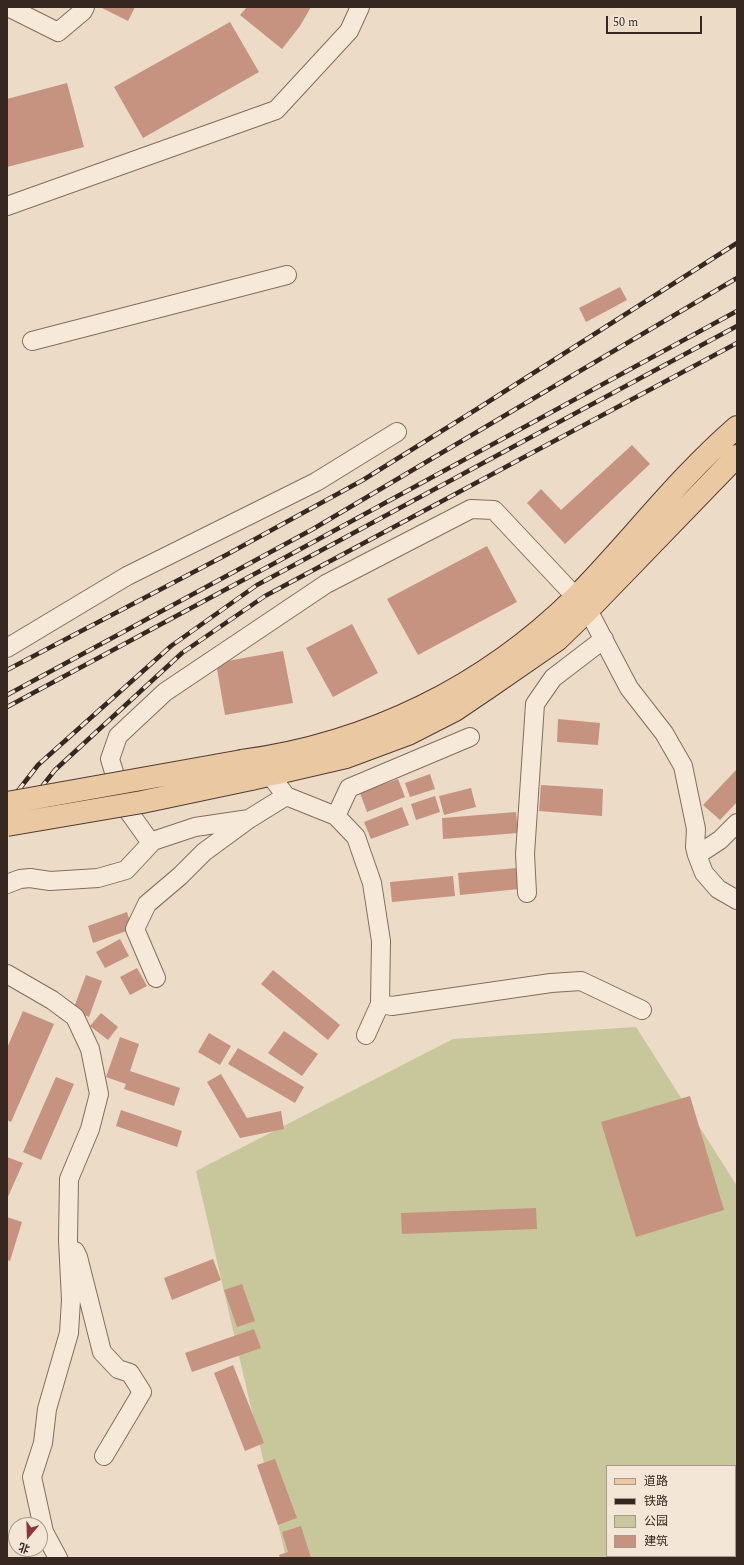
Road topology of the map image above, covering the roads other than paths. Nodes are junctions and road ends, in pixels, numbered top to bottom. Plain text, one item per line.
1 (85, 7) edge
2 (360, 7) edge
3 (10, 10) edge
4 (7, 206) edge
5 (287, 275) dead end
6 (32, 341) dead end
7 (737, 427) edge
8 (397, 432) dead end
9 (737, 456) edge
10 (582, 604) junction
11 (604, 639) junction
12 (7, 648) edge
13 (470, 737) dead end
14 (254, 772) junction
15 (286, 796) junction
16 (7, 803) edge
17 (336, 816) junction
18 (249, 819) junction
19 (737, 823) edge
20 (7, 825) edge
21 (151, 843) junction
22 (697, 855) junction
23 (7, 884) edge
24 (527, 893) dead end
25 (737, 900) edge
26 (7, 974) edge
27 (156, 978) dead end
28 (380, 1004) junction
29 (642, 1010) dead end
30 (366, 1035) dead end
31 (68, 1240) junction
32 (104, 1456) dead end
33 (58, 1558) edge

1 - 3 street
2 - 4 street
5 - 6 street
7 - 10 main road
8 - 12 street
9 - 10 main road
10 - 11 street
10 - 14 main road
10 - 14 main road
10 - 21 street
11 - 22 street
11 - 24 street
13 - 17 street
14 - 15 street
14 - 16 main road, bridge
14 - 20 main road, bridge
15 - 17 street
15 - 18 street
17 - 28 street
18 - 21 street
18 - 27 street
19 - 22 street
21 - 23 street
22 - 25 street
26 - 31 street
28 - 29 street
28 - 30 street
31 - 32 street
31 - 33 street

